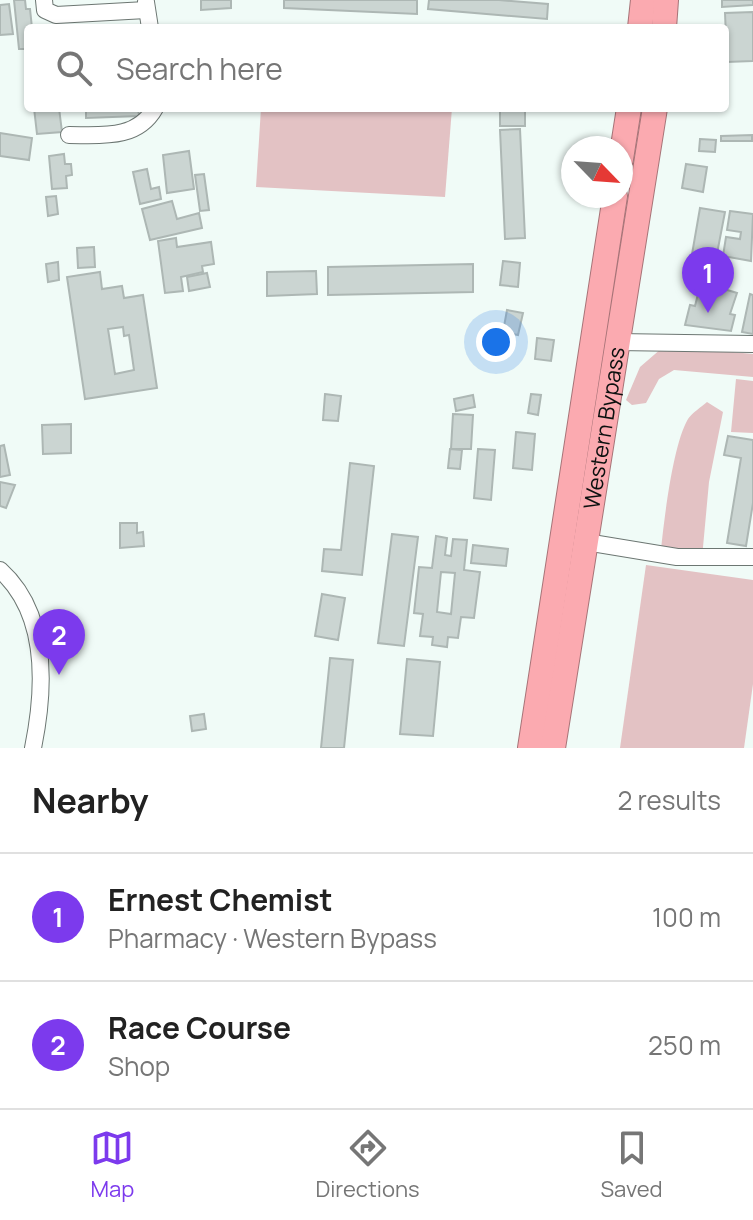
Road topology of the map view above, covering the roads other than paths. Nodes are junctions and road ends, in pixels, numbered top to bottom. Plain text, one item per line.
1 (44, 0) edge
2 (643, 0) edge
3 (666, 0) edge
4 (146, 5) edge
5 (640, 24) edge
6 (664, 24) edge
7 (152, 112) edge
8 (628, 112) edge
9 (654, 112) edge
10 (69, 135) dead end
11 (625, 136) edge
12 (613, 208) edge
13 (617, 342) junction
14 (753, 344) edge
15 (586, 542) junction
16 (753, 557) edge
17 (0, 570) edge
18 (33, 748) edge
19 (530, 748) edge
20 (553, 748) edge

1 - 4 street
2 - 5 highway
3 - 6 highway
7 - 10 street
8 - 11 highway
9 - 13 highway, Western Bypass
12 - 19 highway, Western Bypass
13 - 14 street
13 - 15 highway, Western Bypass
15 - 16 street
15 - 20 highway, Western Bypass
17 - 18 street

